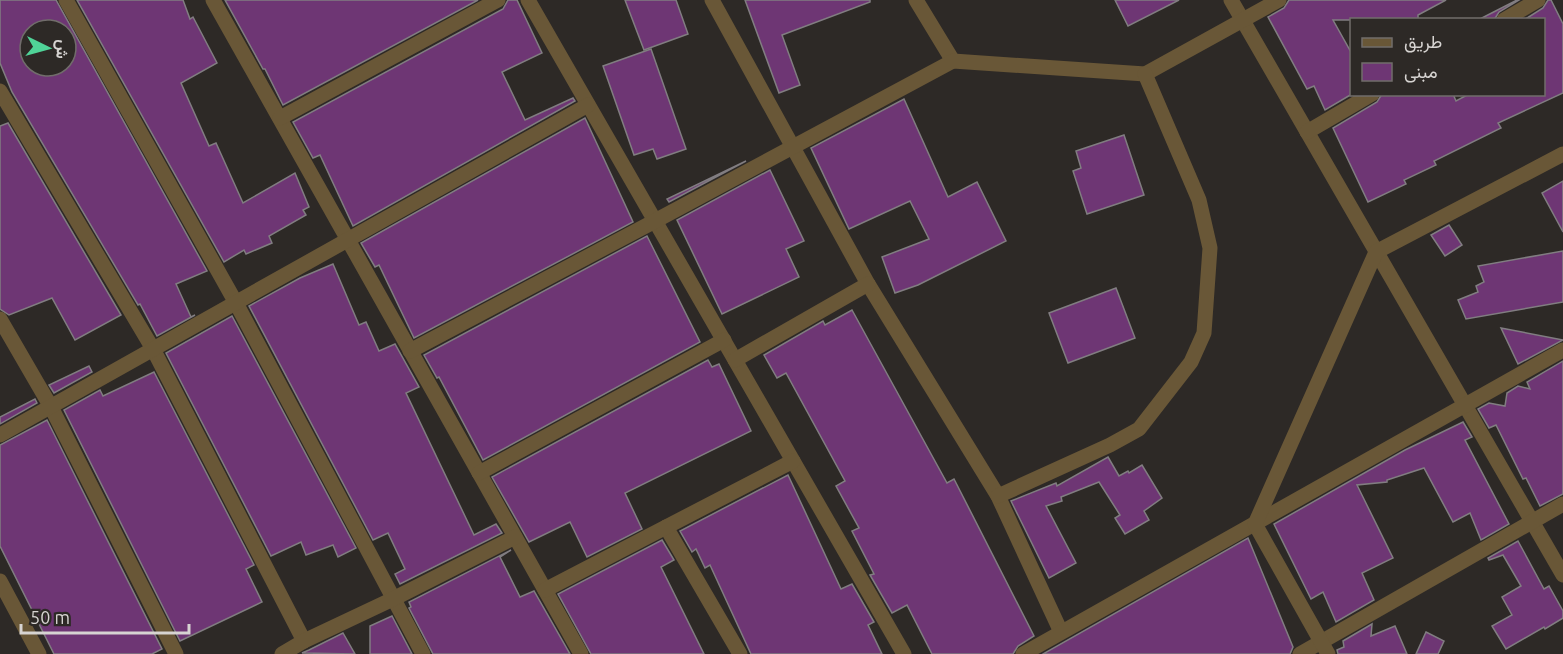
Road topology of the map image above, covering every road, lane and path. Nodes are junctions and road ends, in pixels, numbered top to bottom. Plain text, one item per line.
1 (66, 0) edge
2 (213, 0) edge
3 (498, 0) edge
4 (528, 0) edge
5 (712, 0) edge
6 (916, 0) edge
7 (1231, 0) edge
8 (1279, 0) edge
9 (1538, 0) edge
10 (1507, 18) edge
11 (1243, 20) junction
12 (952, 61) junction
13 (1145, 74) junction
14 (0, 90) edge
15 (1369, 96) edge
16 (588, 105) junction
17 (280, 118) junction
18 (1307, 132) junction
19 (793, 147) junction
20 (1563, 154) edge
21 (655, 221) junction
22 (348, 240) junction
23 (1376, 252) junction
24 (868, 284) junction
25 (236, 303) junction
26 (0, 319) edge
27 (723, 340) junction
28 (153, 350) junction
29 (1563, 350) edge
30 (410, 351) junction
31 (735, 360) junction
32 (1465, 405) junction
33 (51, 407) junction
34 (0, 435) edge
35 (793, 461) junction
36 (479, 473) junction
37 (998, 496) junction
38 (1563, 504) edge
39 (1532, 522) junction
40 (1255, 524) junction
41 (666, 527) junction
42 (515, 537) junction
43 (1563, 575) edge
44 (0, 580) edge
45 (545, 590) junction
46 (393, 599) junction
47 (1061, 632) junction
48 (304, 641) junction
49 (1324, 648) edge
50 (39, 654) edge
51 (176, 654) edge
52 (282, 654) edge
53 (423, 654) edge
54 (581, 654) edge
55 (740, 654) edge
56 (904, 654) edge
57 (1023, 654) edge
58 (1300, 654) edge

1 - 25 street
2 - 17 street
3 - 17 street
4 - 16 street
5 - 19 street
6 - 12 street
7 - 11 street
8 - 11 street
9 - 10 street
11 - 13 street
11 - 18 street
12 - 13 street
12 - 19 street
13 - 37 street
14 - 28 street
15 - 18 street
16 - 21 street
16 - 22 street
17 - 22 street
18 - 23 street
19 - 21 street
19 - 24 street
20 - 23 street
21 - 27 street
21 - 30 street
22 - 25 street
22 - 30 street
23 - 32 street
23 - 40 street
24 - 31 street
24 - 37 street
25 - 28 street
25 - 46 street
26 - 33 street
27 - 31 street
27 - 36 street
28 - 33 street
28 - 48 street
29 - 32 street
30 - 36 street
31 - 35 street
32 - 39 street
32 - 40 street
33 - 34 street
33 - 51 street
35 - 41 street
35 - 56 street
36 - 42 street
37 - 47 street
38 - 39 street
39 - 43 street
39 - 49 street
40 - 47 street
40 - 49 street
41 - 45 street
41 - 55 street
42 - 45 street
42 - 46 street
44 - 50 street
45 - 54 street
46 - 48 street
46 - 53 street
47 - 57 street
48 - 52 street
49 - 58 street

